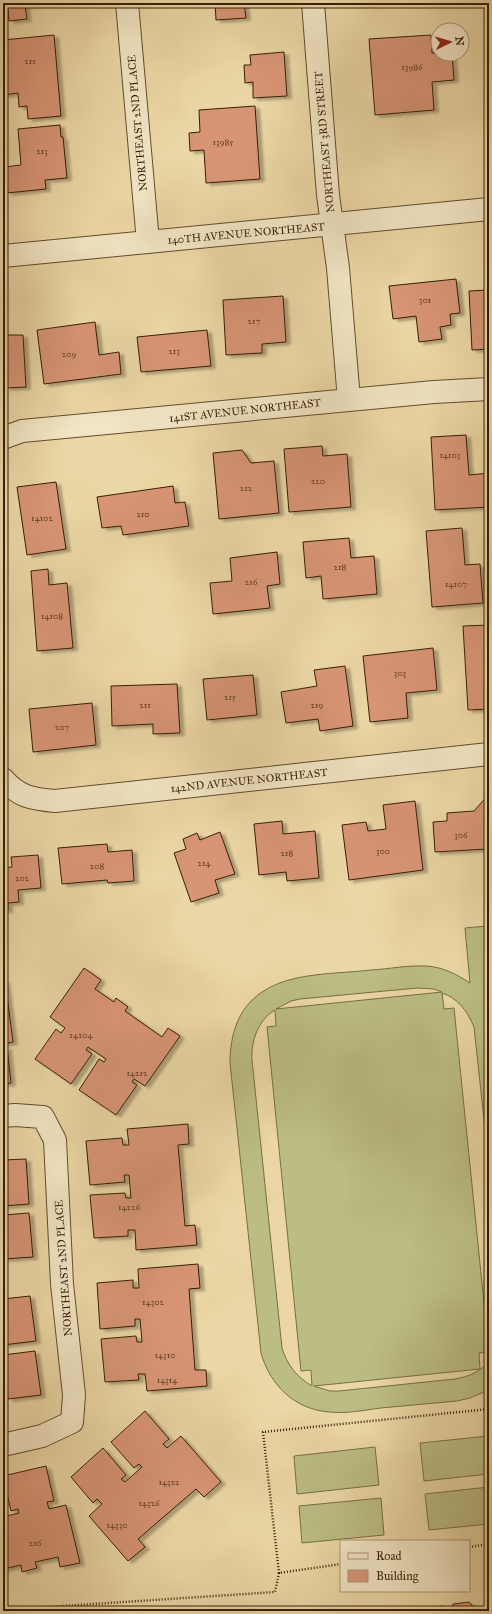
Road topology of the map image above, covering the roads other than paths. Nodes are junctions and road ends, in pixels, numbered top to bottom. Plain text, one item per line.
1 (127, 3) edge
2 (313, 3) edge
3 (489, 209) edge
4 (332, 225) junction
5 (148, 242) junction
6 (3, 256) edge
7 (489, 389) edge
8 (349, 400) junction
9 (3, 438) edge
10 (489, 754) edge
11 (7, 784) edge
12 (3, 1116) edge
13 (3, 1444) edge

1 - 5 street, NORTHEAST 2ND PLACE
2 - 4 street, NORTHEAST 3RD STREET
3 - 4 street, 140TH AVENUE NORTHEAST
4 - 5 street, 140TH AVENUE NORTHEAST
4 - 8 street, NORTHEAST 3RD STREET
5 - 6 street, 140TH AVENUE NORTHEAST
7 - 8 street, 141ST AVENUE NORTHEAST
8 - 9 street, 141ST AVENUE NORTHEAST
10 - 11 street, 142ND AVENUE NORTHEAST
12 - 13 street, NORTHEAST 2ND PLACE

